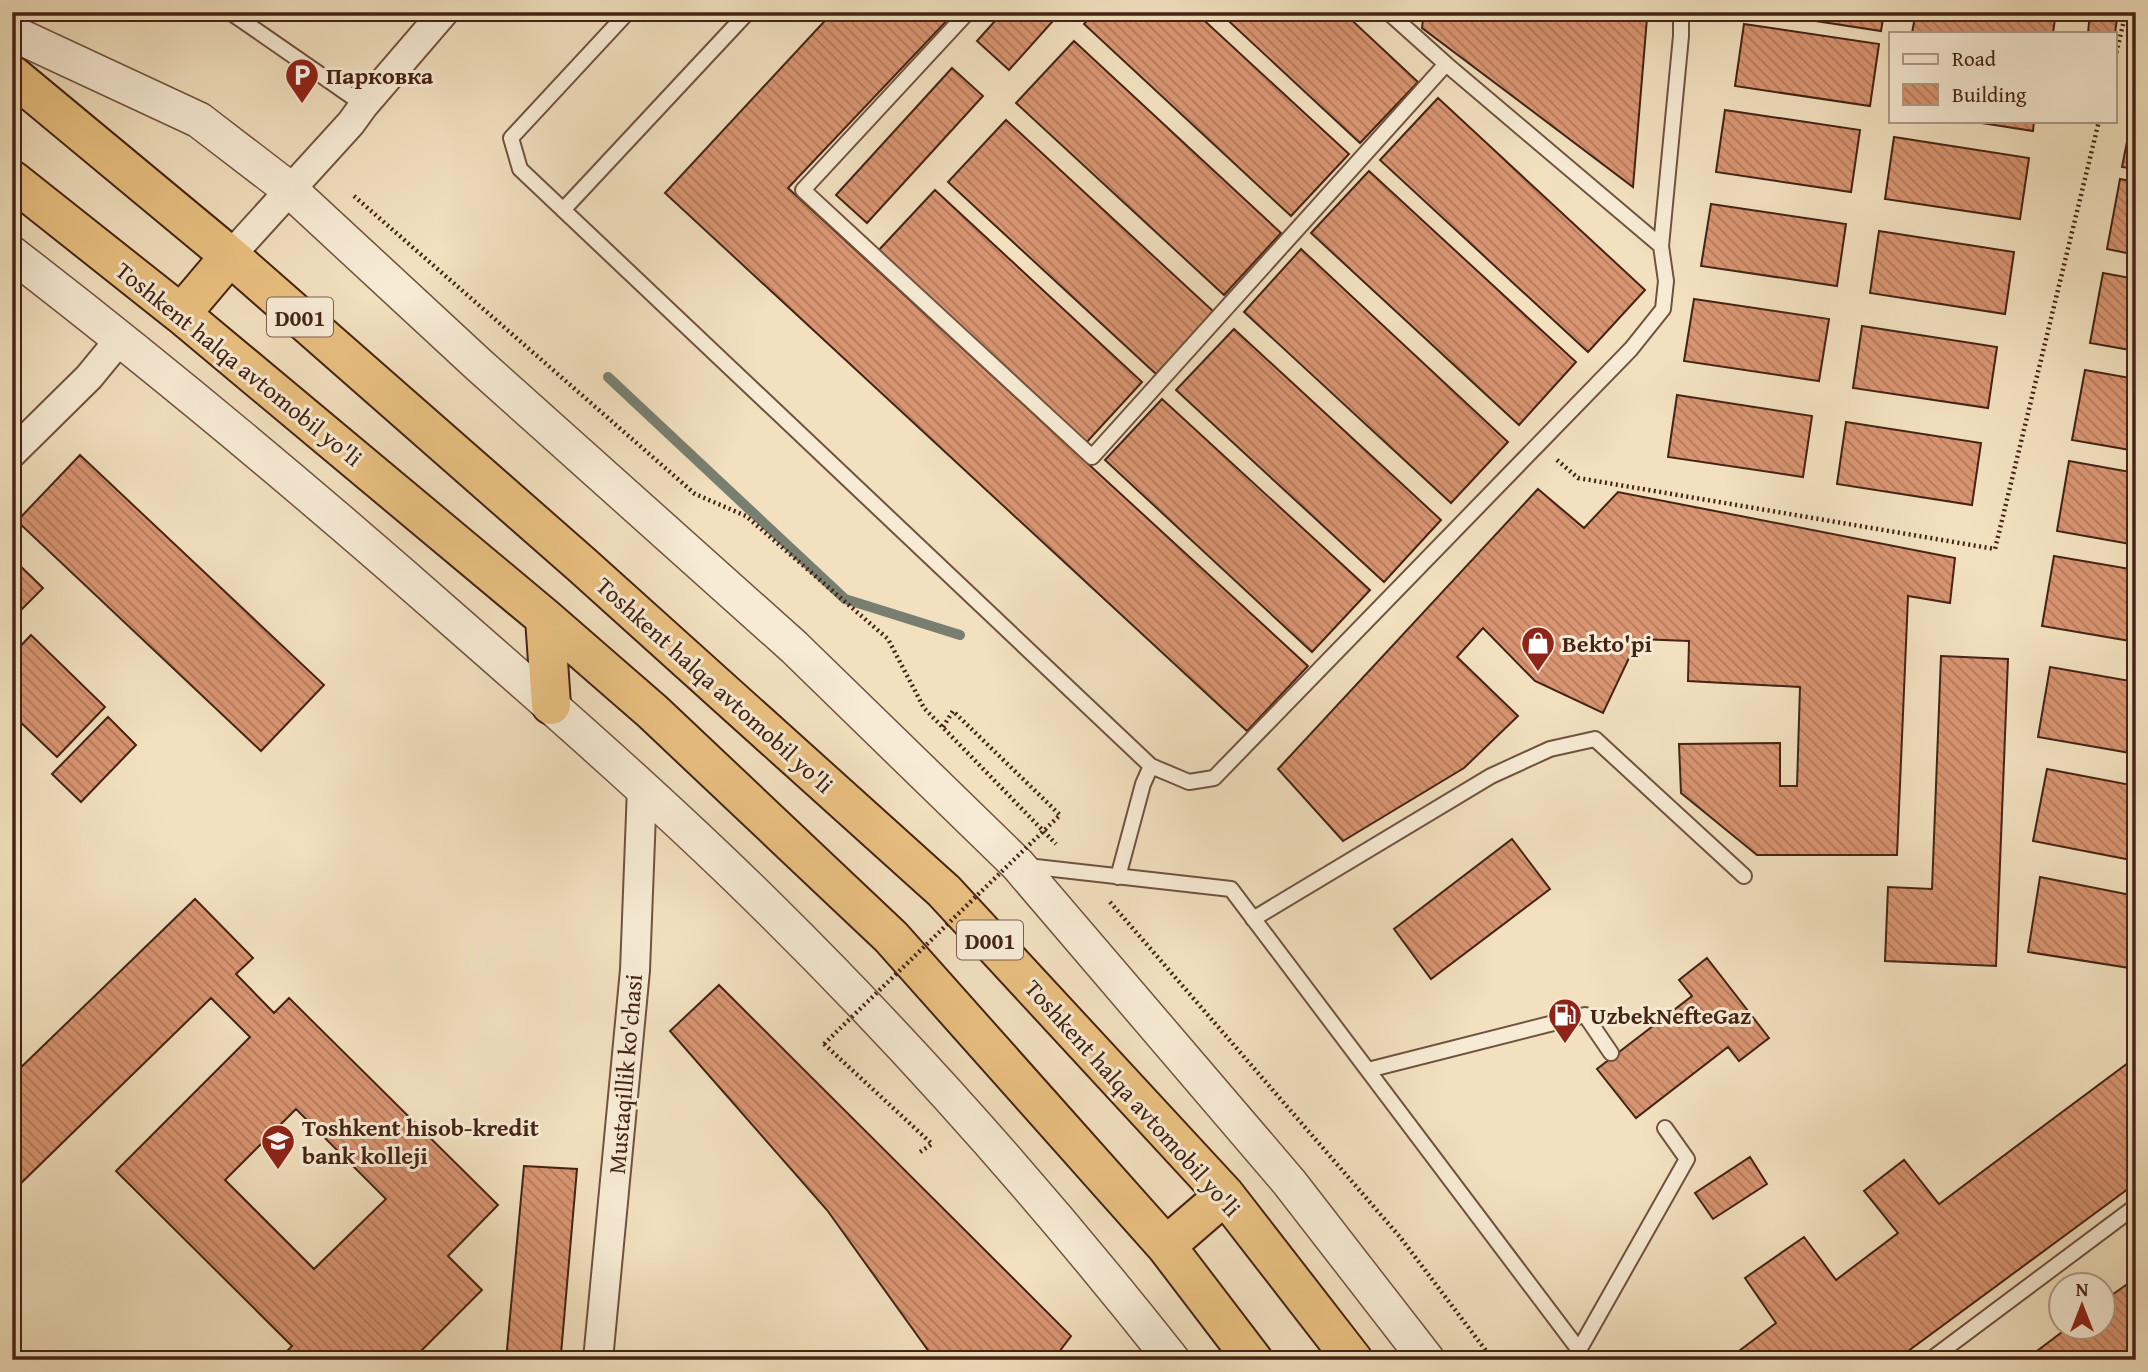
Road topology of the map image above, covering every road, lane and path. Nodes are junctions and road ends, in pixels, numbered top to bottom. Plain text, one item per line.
1 (230, 12) edge
2 (444, 12) edge
3 (628, 12) edge
4 (748, 12) edge
5 (968, 12) edge
6 (1388, 12) edge
7 (1681, 12) edge
8 (2126, 12) edge
9 (12, 33) edge
10 (2116, 54) edge
11 (1446, 64) junction
12 (12, 75) edge
13 (364, 105) junction
14 (2099, 122) edge
15 (12, 180) edge
16 (289, 189) junction
17 (563, 210) junction
18 (1661, 246) junction
19 (12, 254) edge
20 (230, 256) junction
21 (181, 313) junction
22 (121, 338) junction
23 (1537, 444) junction
24 (12, 453) edge
25 (545, 618) junction
26 (551, 705) junction
27 (943, 727) dead end
28 (1151, 766) junction
29 (642, 788) junction
30 (1018, 865) junction
31 (1744, 876) dead end
32 (1118, 877) junction
33 (1253, 919) junction
34 (1612, 1053) dead end
35 (1368, 1070) junction
36 (1665, 1128) dead end
37 (920, 1152) dead end
38 (1225, 1195) junction
39 (2136, 1206) edge
40 (1166, 1247) junction
41 (1578, 1355) edge
42 (598, 1360) edge
43 (1172, 1360) edge
44 (1253, 1360) edge
45 (1353, 1360) edge
46 (1427, 1360) edge
47 (1930, 1360) edge

1 - 13 lane
2 - 13 street
3 - 17 lane
4 - 17 lane
5 - 11 lane
6 - 11 lane
7 - 18 lane
8 - 10 path
9 - 16 street
11 - 18 lane
12 - 20 highway, Toshkent halqa avtomobil yo'li / D001
13 - 16 street
14 - 23 path
15 - 21 highway, Toshkent halqa avtomobil yo'li / D001
16 - 20 street
16 - 30 street
17 - 28 lane
18 - 23 lane
19 - 22 street
20 - 21 highway
20 - 38 highway, Toshkent halqa avtomobil yo'li / D001
21 - 25 highway, Toshkent halqa avtomobil yo'li / D001
22 - 24 street
22 - 26 street
23 - 28 lane
25 - 26 highway
25 - 40 highway, Toshkent halqa avtomobil yo'li / D001
26 - 29 street
27 - 37 path, bridge
28 - 32 lane
29 - 42 street, Mustaqillik ko'chasi
29 - 43 street
30 - 32 lane
30 - 46 street
31 - 33 lane
32 - 33 lane
33 - 35 lane
34 - 35 lane
35 - 41 lane
36 - 41 lane
38 - 40 highway
38 - 45 highway, Toshkent halqa avtomobil yo'li / D001
39 - 47 lane
40 - 44 highway, Toshkent halqa avtomobil yo'li / D001

